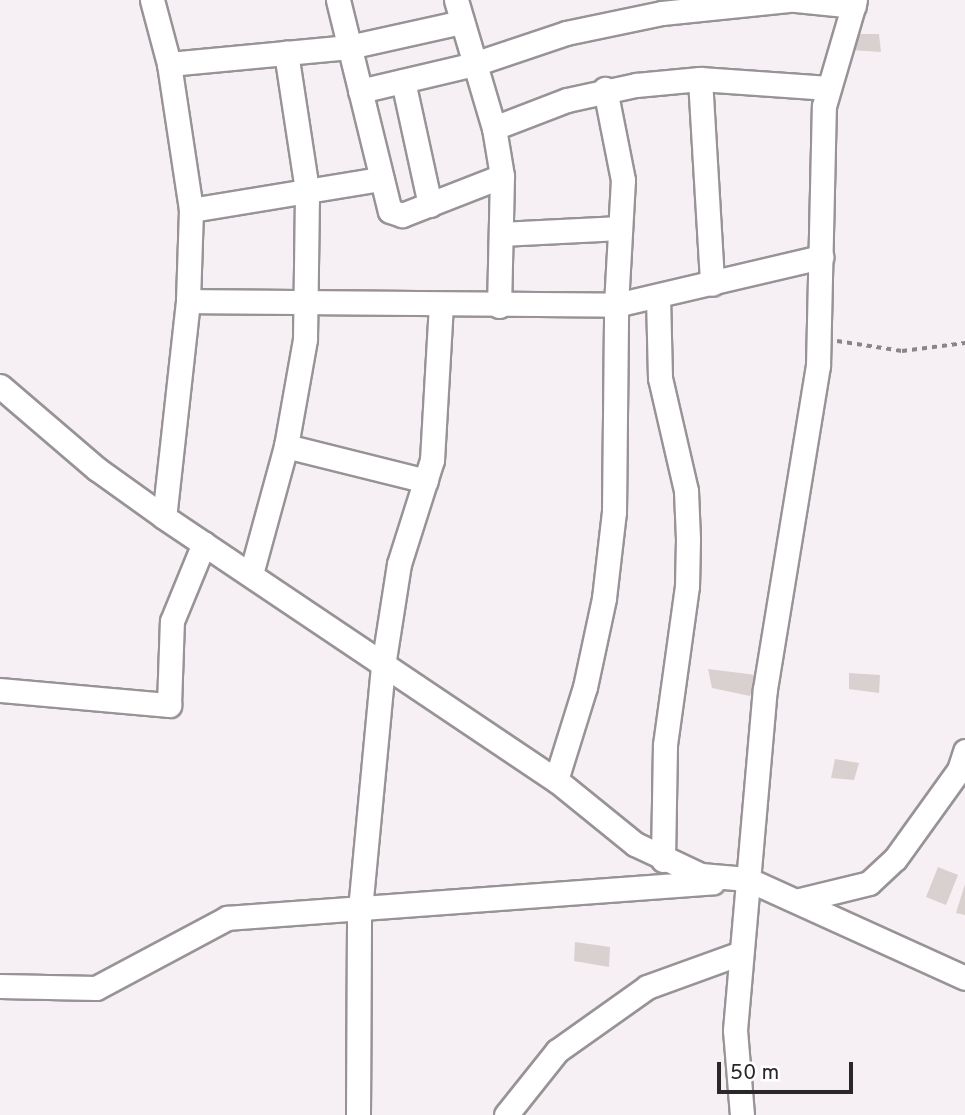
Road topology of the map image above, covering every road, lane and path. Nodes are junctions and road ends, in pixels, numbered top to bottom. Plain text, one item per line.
1 (152, 0) edge
2 (338, 0) edge
3 (788, 0) edge
4 (796, 0) edge
5 (855, 3) edge
6 (459, 11) edge
7 (349, 47) junction
8 (286, 53) junction
9 (169, 64) junction
10 (474, 64) junction
11 (700, 79) junction
12 (403, 80) junction
13 (829, 88) junction
14 (605, 89) junction
15 (360, 91) junction
16 (494, 128) junction
17 (502, 176) junction
18 (381, 178) junction
19 (307, 190) junction
20 (430, 205) junction
21 (191, 211) junction
22 (619, 229) junction
23 (502, 234) junction
24 (821, 257) junction
25 (712, 284) junction
26 (657, 296) junction
27 (188, 301) junction
28 (615, 304) junction
29 (306, 305) junction
30 (441, 306) junction
31 (499, 306) junction
32 (821, 339) junction
33 (965, 343) edge
34 (0, 386) edge
35 (286, 446) junction
36 (426, 481) junction
37 (164, 517) junction
38 (204, 544) junction
39 (251, 574) junction
40 (383, 666) junction
41 (0, 690) edge
42 (965, 751) edge
43 (556, 780) junction
44 (663, 860) junction
45 (747, 879) junction
46 (800, 900) junction
47 (359, 909) junction
48 (741, 953) junction
49 (965, 978) edge
50 (0, 986) edge
51 (358, 1115) edge
52 (506, 1115) edge
53 (742, 1115) edge

1 - 9 street
2 - 7 street
3 - 10 street
4 - 5 street
5 - 13 street
6 - 7 street
6 - 10 street
7 - 8 street
7 - 15 street
8 - 9 street
8 - 19 street
9 - 21 street
10 - 12 street
10 - 16 street
11 - 13 street
11 - 14 street
11 - 25 street
12 - 15 street
12 - 20 street
13 - 24 street
14 - 16 street
14 - 22 street
15 - 18 street
16 - 17 street
17 - 20 street
17 - 23 street
18 - 19 street
18 - 20 street
19 - 21 street
19 - 29 street
21 - 27 street
22 - 23 street
22 - 28 street
23 - 31 street
24 - 25 street
24 - 32 street
25 - 26 street
26 - 28 street
26 - 44 street
27 - 29 street
27 - 37 street
28 - 31 street
28 - 43 street
29 - 30 street
29 - 35 street
30 - 31 street
30 - 36 street
32 - 33 path
32 - 45 street
34 - 37 street
35 - 36 street
35 - 39 street
36 - 40 street
37 - 38 street
38 - 39 street
38 - 41 street
39 - 40 street
40 - 43 street
40 - 47 street
42 - 46 street
43 - 44 street
44 - 45 street
45 - 46 street
45 - 47 street
45 - 48 street
46 - 49 street
47 - 50 street
47 - 51 street
48 - 52 street
48 - 53 street

